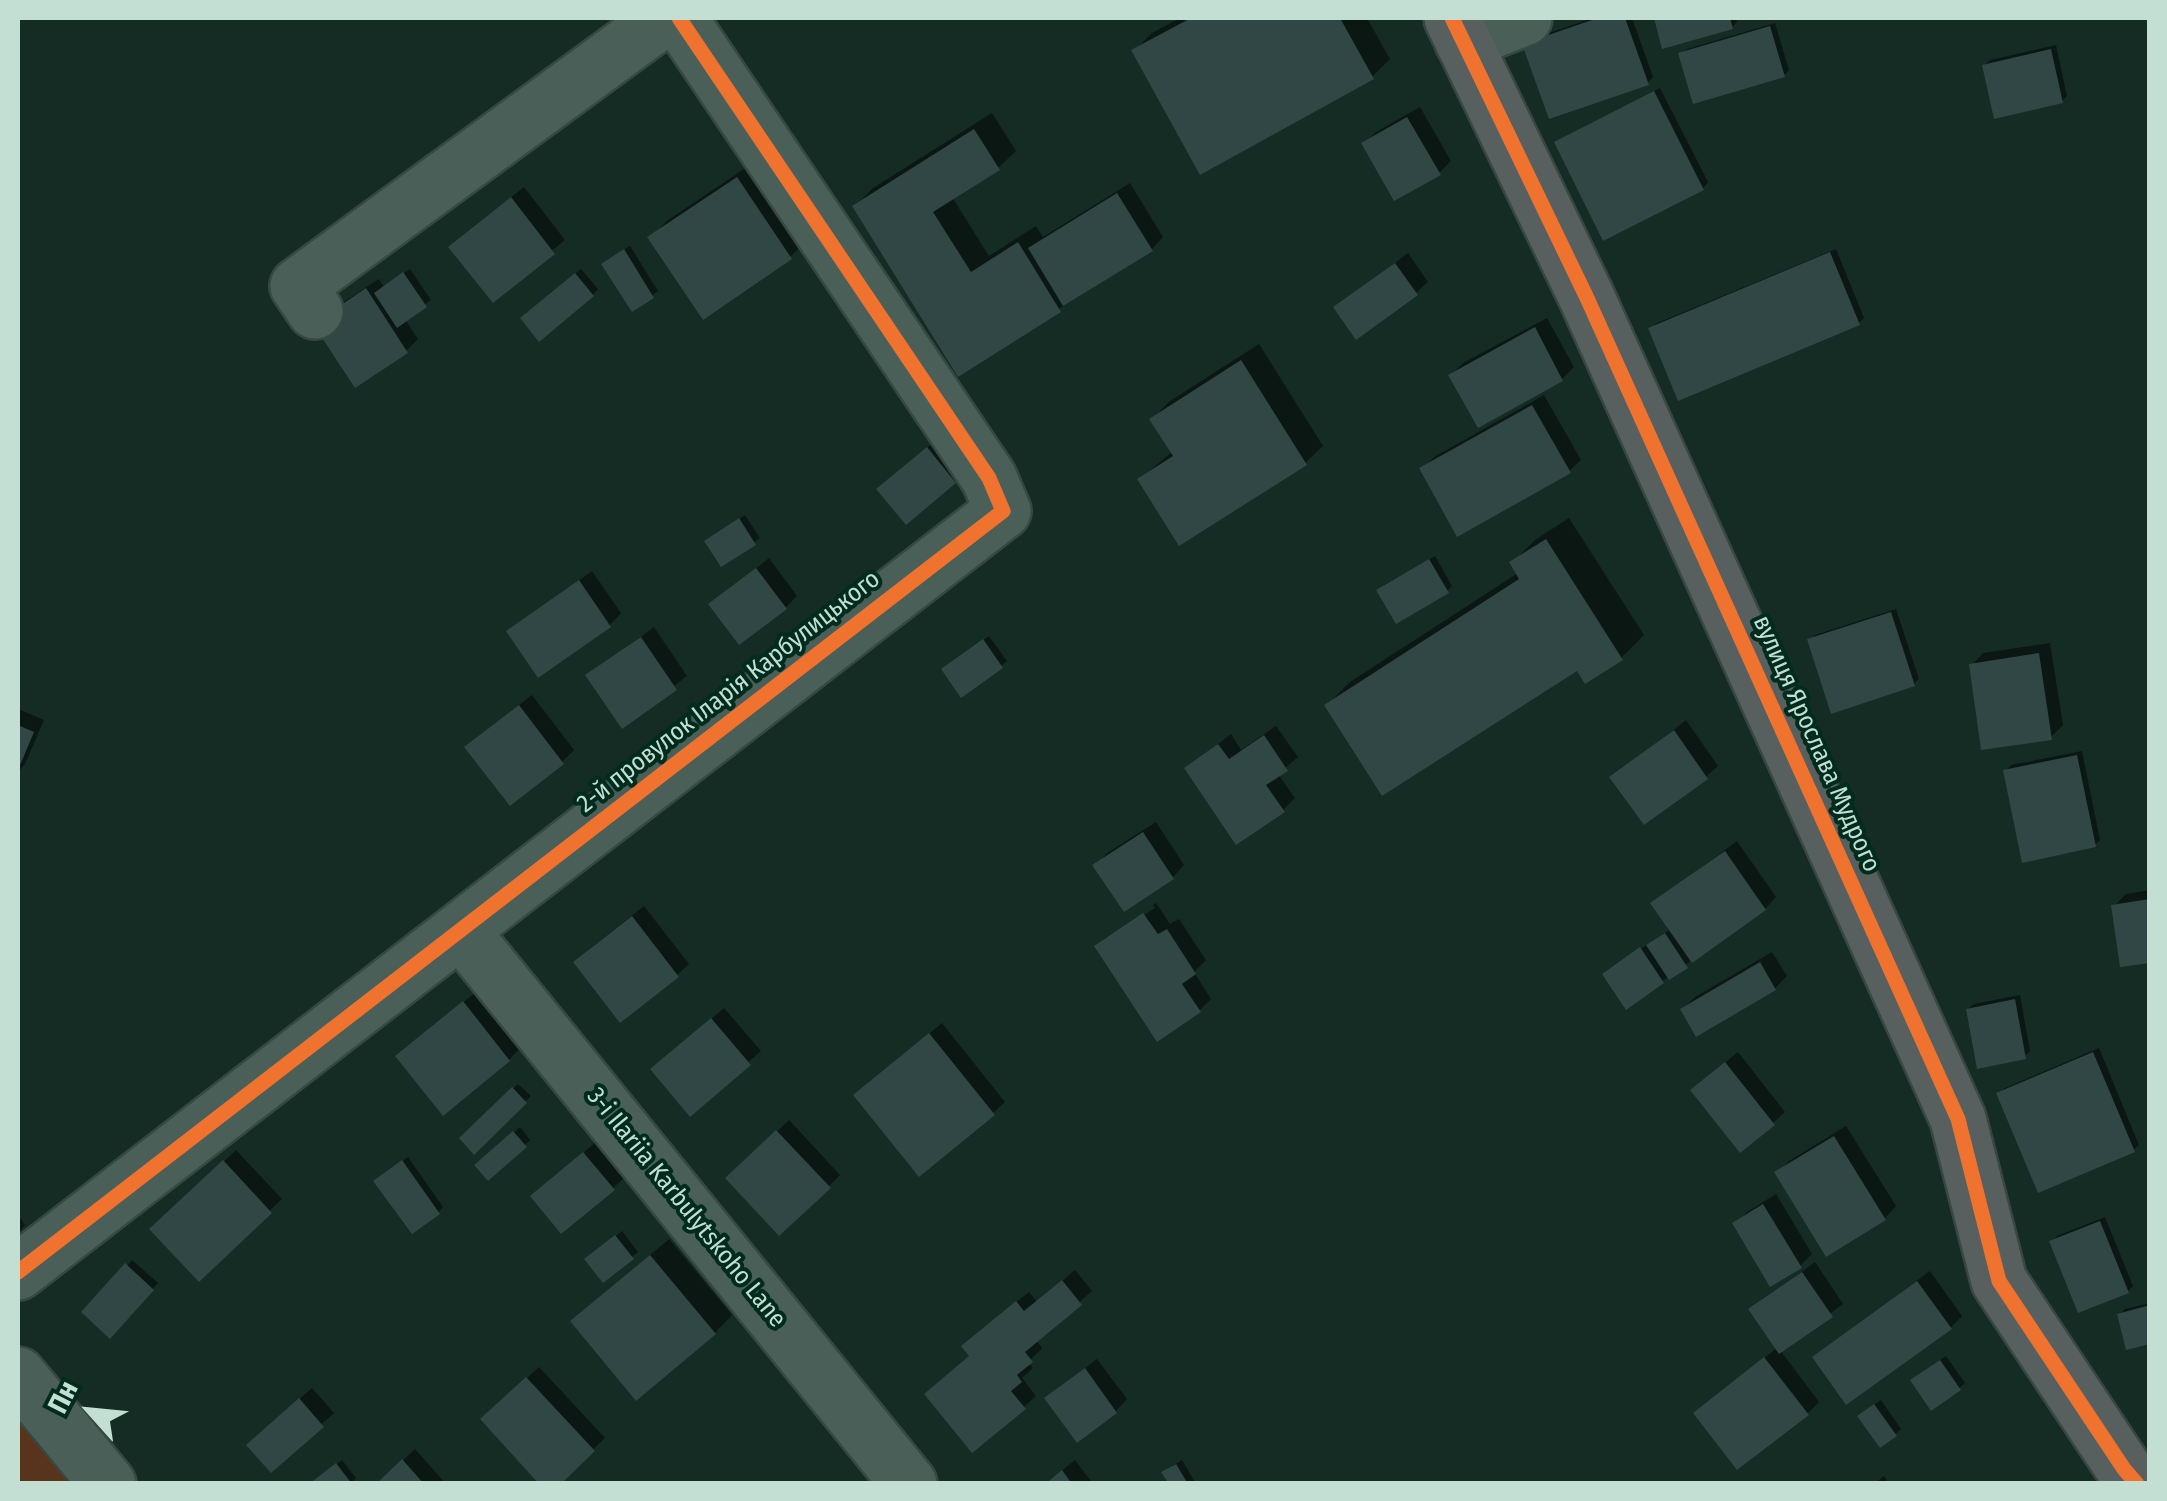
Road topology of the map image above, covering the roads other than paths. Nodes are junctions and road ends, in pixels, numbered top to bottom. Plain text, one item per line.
1 (664, 18) edge
2 (679, 18) edge
3 (1524, 18) edge
4 (1458, 30) edge
5 (314, 311) dead end
6 (462, 932) junction
7 (18, 1272) edge
8 (18, 1376) edge
9 (2122, 1479) edge
10 (108, 1484) edge
11 (910, 1484) edge

1 - 5 street
2 - 6 street, 2-й провулок Іларія Карбулицького
3 - 4 street
4 - 9 main road, вулиця Ярослава Мудрого
6 - 7 street, 2-й провулок Іларія Карбулицького
6 - 11 street, 3-i Ilariia Karbulytskoho Lane
8 - 10 street

